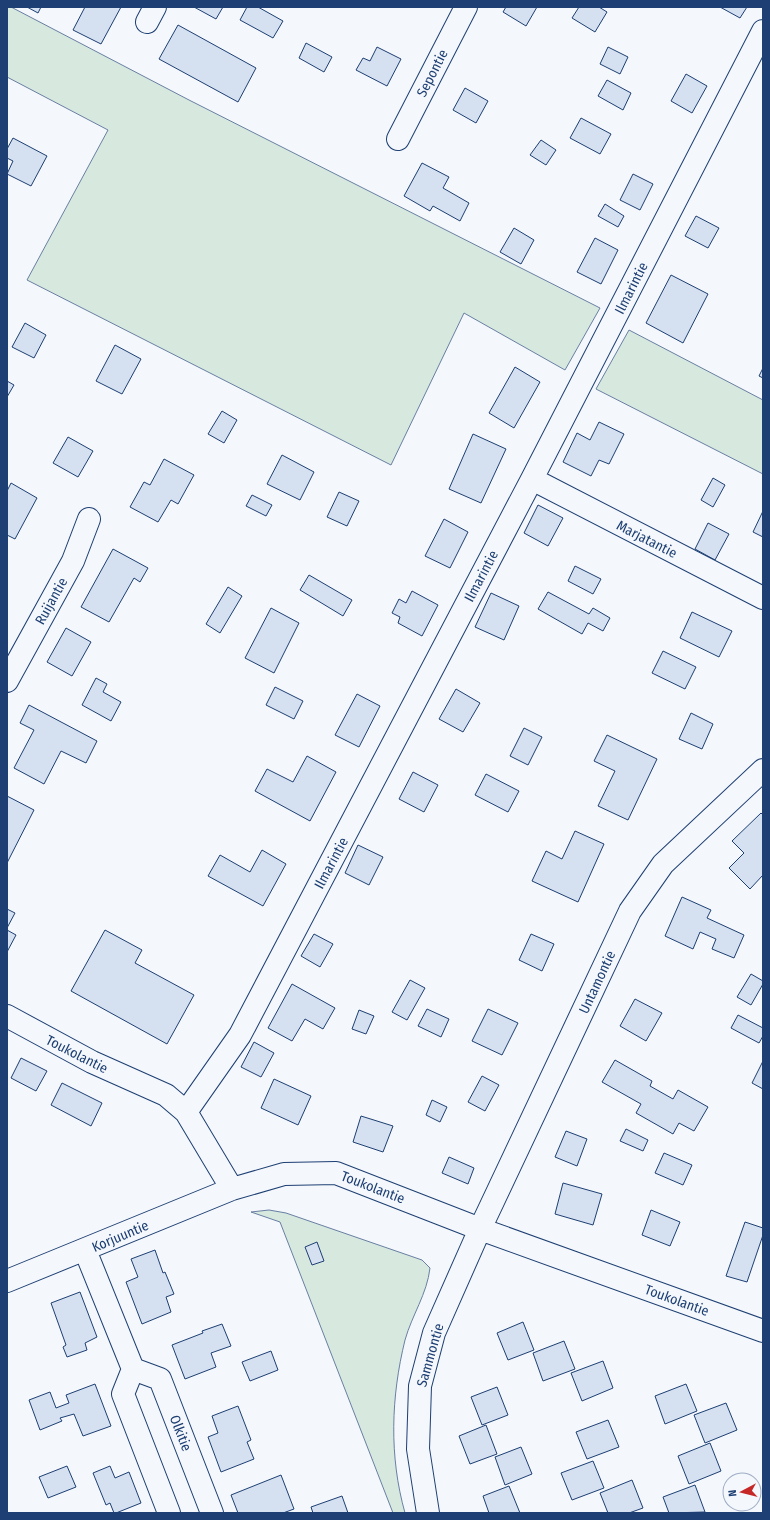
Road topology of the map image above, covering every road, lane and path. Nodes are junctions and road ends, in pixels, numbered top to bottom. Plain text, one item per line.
1 (466, 7) edge
2 (763, 31) edge
3 (398, 139) dead end
4 (532, 479) junction
5 (89, 519) dead end
6 (763, 598) edge
7 (7, 681) edge
8 (763, 770) edge
9 (7, 1016) edge
10 (186, 1112) junction
11 (232, 1189) junction
12 (480, 1229) junction
13 (85, 1250) junction
14 (7, 1281) edge
15 (763, 1331) edge
16 (133, 1368) junction
17 (169, 1513) edge
18 (212, 1513) edge
19 (428, 1513) edge

1 - 3 street, Sepontie
2 - 4 street, Ilmarintie
4 - 6 street, Marjatantie
4 - 10 street, Ilmarintie
5 - 7 street, Ruijantie
8 - 12 street, Untamontie
9 - 10 street, Toukolantie
10 - 11 street, Toukolantie
11 - 12 street, Toukolantie
11 - 13 street, Korjuuntie
12 - 15 street, Toukolantie
12 - 19 street, Sammontie
13 - 14 street, Korjuuntie
13 - 16 street
16 - 17 street
16 - 18 street, Olkitie

